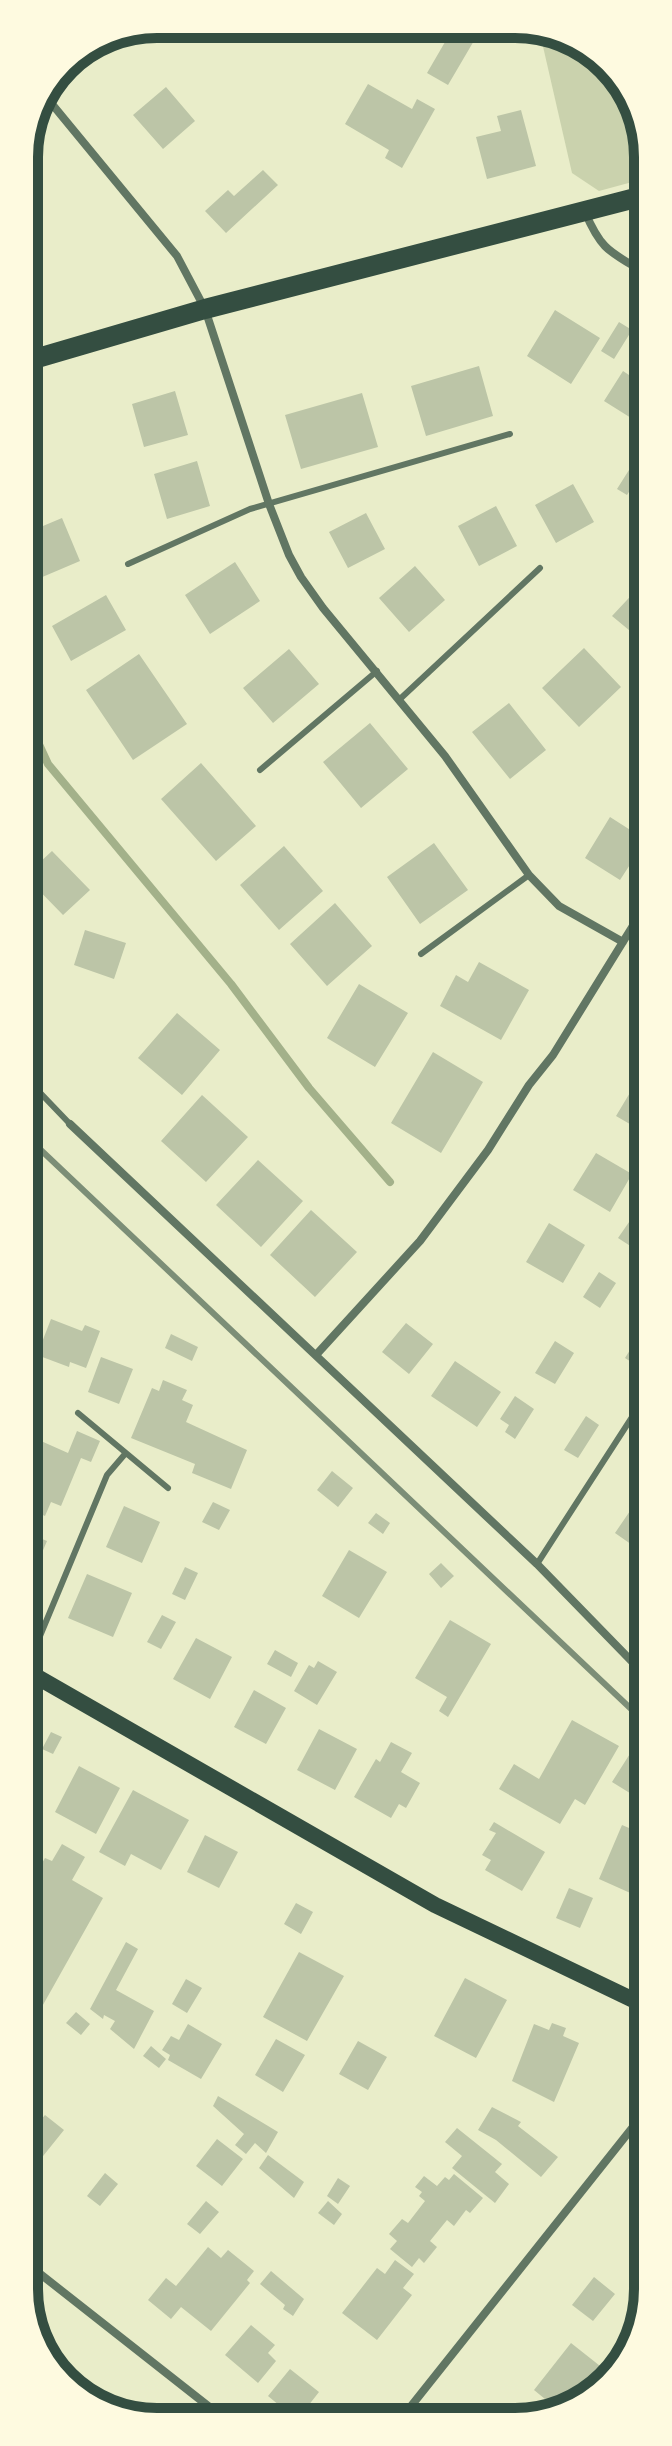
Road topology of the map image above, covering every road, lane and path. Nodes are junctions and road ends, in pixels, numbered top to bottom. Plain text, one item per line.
1 (51, 103) edge
2 (634, 198) edge
3 (585, 211) junction
4 (634, 266) edge
5 (205, 309) junction
6 (38, 358) edge
7 (510, 434) dead end
8 (269, 504) junction
9 (128, 564) dead end
10 (540, 568) dead end
11 (377, 671) junction
12 (400, 699) junction
13 (260, 770) dead end
14 (529, 875) junction
15 (634, 924) edge
16 (38, 925) edge
17 (623, 942) junction
18 (38, 952) edge
19 (421, 954) dead end
20 (38, 1091) edge
21 (70, 1124) joint
22 (316, 1355) junction
23 (78, 1413) dead end
24 (634, 1414) edge
25 (125, 1454) junction
26 (168, 1488) dead end
27 (537, 1564) junction
28 (38, 1639) edge
29 (634, 1664) edge
30 (38, 1677) edge
31 (634, 2000) edge
32 (634, 2126) edge
33 (38, 2272) edge
34 (211, 2408) edge
35 (410, 2408) edge

1 - 5 street
2 - 3 main road
3 - 4 street
3 - 5 main road
5 - 6 main road
5 - 8 street
7 - 8 lane
8 - 9 lane
8 - 11 street
10 - 12 lane
11 - 12 street
11 - 13 lane
12 - 14 street
14 - 17 street
14 - 19 lane
15 - 17 street
16 - 18 lane
17 - 22 street
20 - 21 lane
21 - 22 street
22 - 27 street
23 - 25 lane
24 - 27 lane
25 - 26 lane
25 - 28 lane
27 - 29 street
30 - 31 main road
32 - 35 street
33 - 34 street

